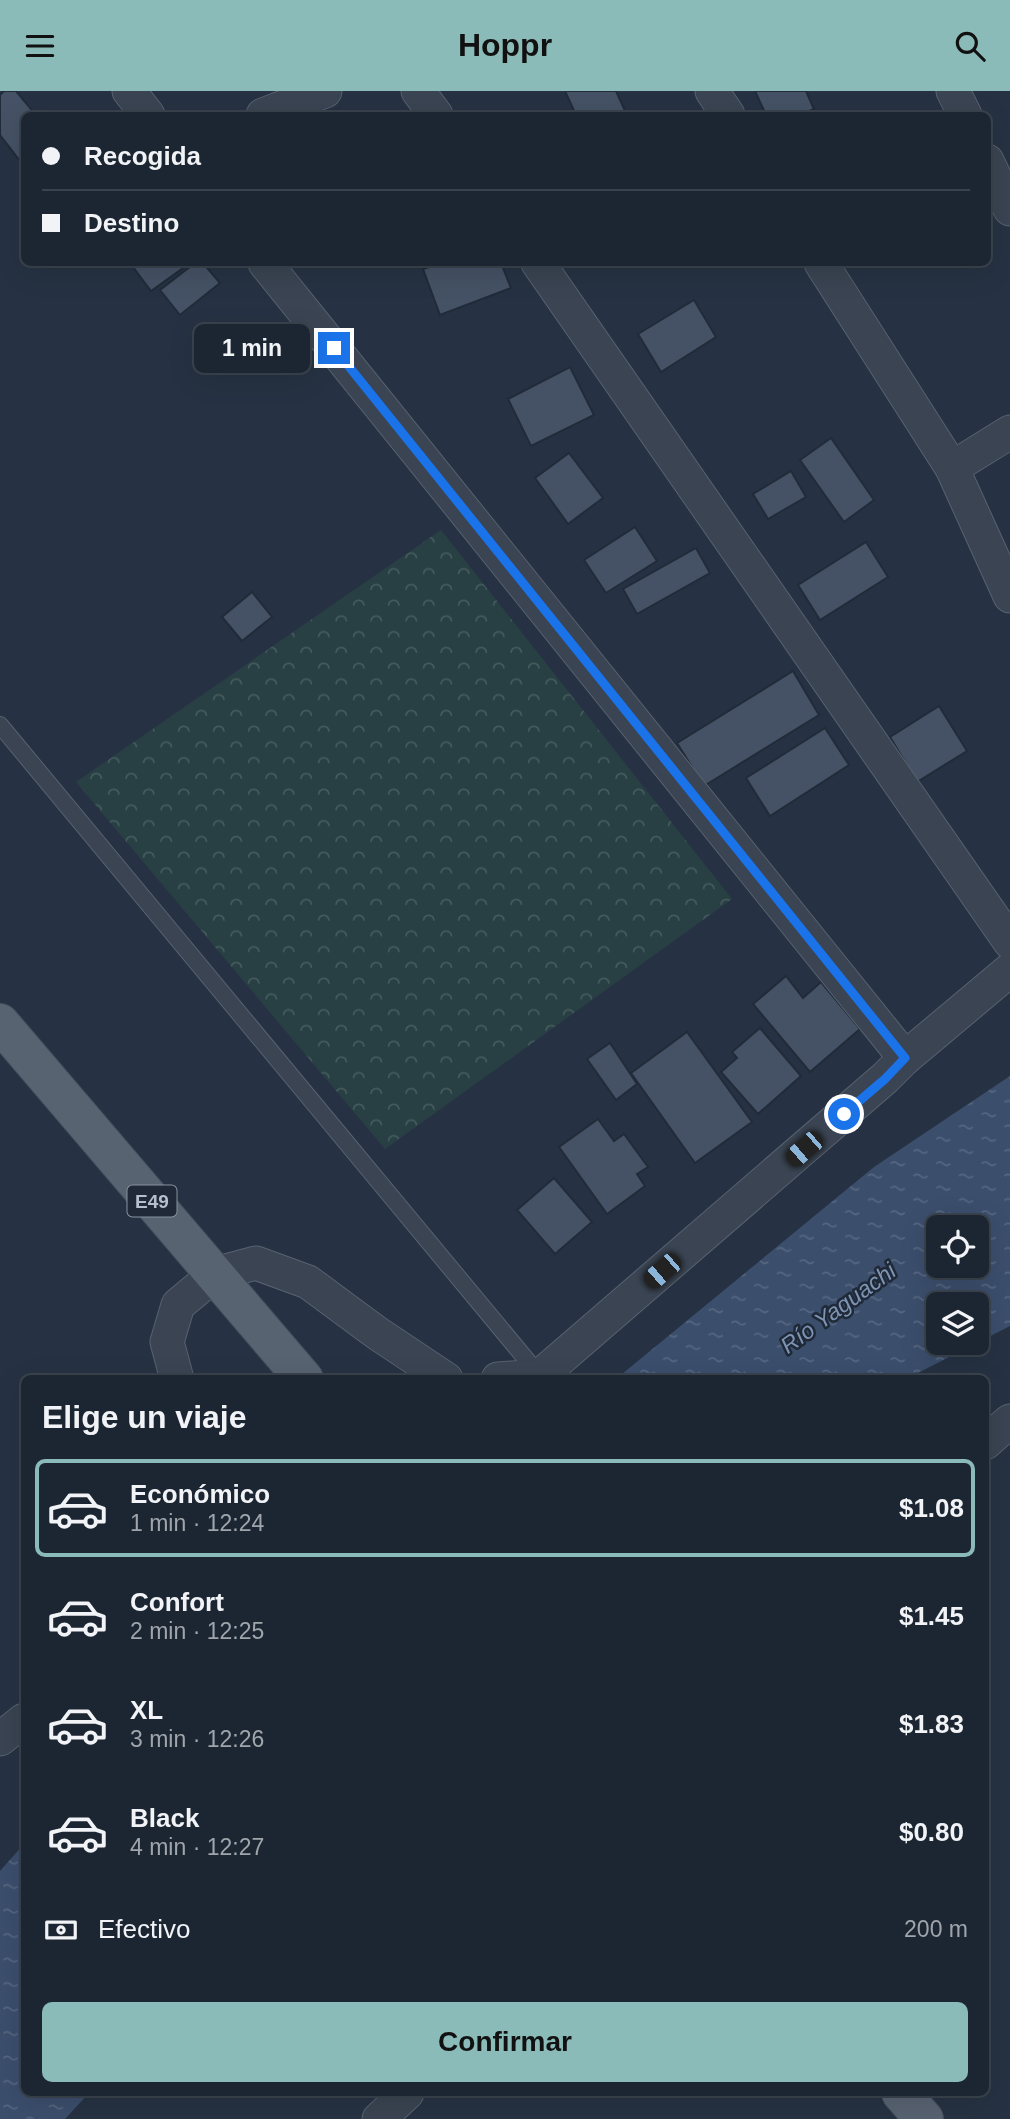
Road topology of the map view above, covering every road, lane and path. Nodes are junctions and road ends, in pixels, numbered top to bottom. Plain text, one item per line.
1 (129, 91) edge
2 (325, 91) edge
3 (418, 91) edge
4 (712, 91) edge
5 (953, 91) edge
6 (146, 112) edge
7 (271, 112) edge
8 (434, 112) edge
9 (725, 112) edge
10 (964, 112) edge
11 (991, 169) edge
12 (1010, 209) edge
13 (267, 266) edge
14 (540, 266) edge
15 (823, 266) edge
16 (1010, 432) edge
17 (952, 468) junction
18 (1010, 596) edge
19 (0, 725) edge
20 (1010, 942) edge
21 (1010, 970) edge
22 (0, 1023) edge
23 (905, 1058) junction
24 (215, 1274) junction
25 (176, 1375) edge
26 (301, 1375) edge
27 (440, 1375) edge
28 (539, 1375) edge
29 (541, 1375) edge
30 (1010, 1421) edge
31 (989, 1439) edge
32 (21, 1722) edge
33 (0, 1739) edge
34 (404, 2096) edge
35 (904, 2096) edge
36 (379, 2119) edge
37 (924, 2119) edge

1 - 6 street
2 - 7 street
3 - 8 street
4 - 9 street
5 - 10 street
11 - 12 street
13 - 23 street
14 - 20 street
15 - 17 street
16 - 17 street
17 - 18 street
19 - 28 lane
21 - 23 street
22 - 24 main road, E49
23 - 29 street
24 - 25 street
24 - 26 main road, E49
24 - 27 street
30 - 31 street
32 - 33 street
34 - 36 street
35 - 37 main road

